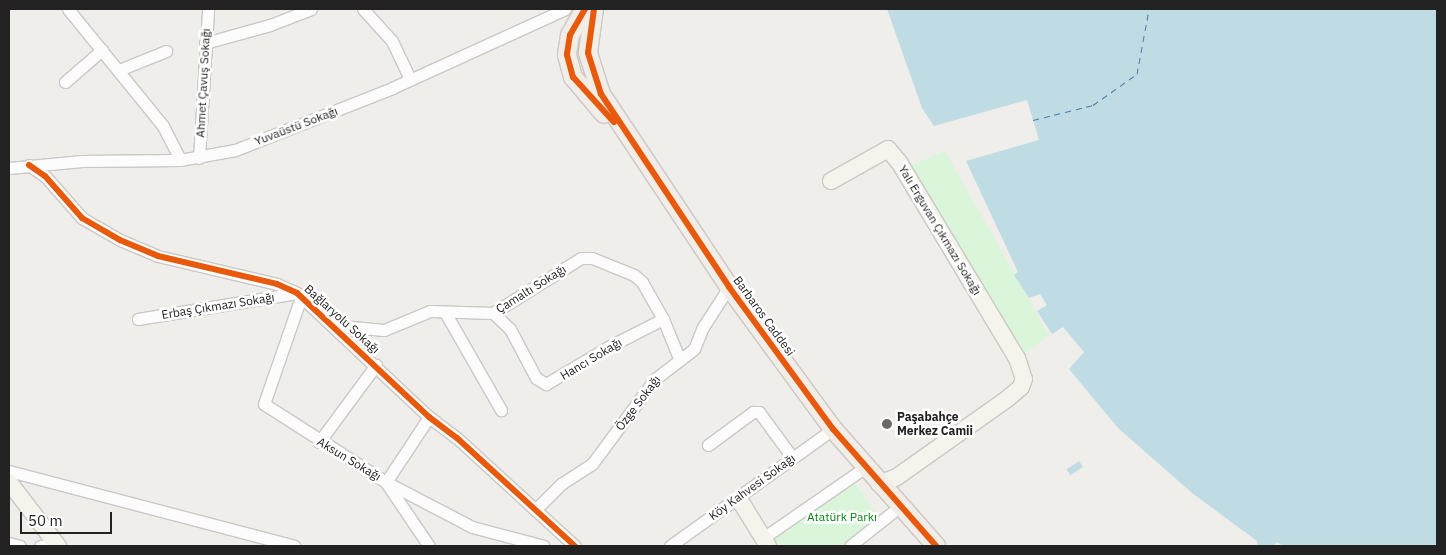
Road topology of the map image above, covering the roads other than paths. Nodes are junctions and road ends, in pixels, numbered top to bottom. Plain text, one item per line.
1 (68, 9) edge
2 (208, 9) edge
3 (311, 9) edge
4 (363, 9) edge
5 (565, 9) edge
6 (585, 9) edge
7 (594, 9) edge
8 (205, 43) junction
9 (102, 50) junction
10 (166, 51) dead end
11 (119, 70) junction
12 (410, 78) junction
13 (65, 82) dead end
14 (624, 128) junction
15 (199, 158) junction
16 (180, 160) junction
17 (30, 165) junction
18 (9, 168) edge
19 (831, 180) dead end
20 (729, 287) junction
21 (299, 295) junction
22 (493, 313) junction
23 (446, 314) junction
24 (138, 319) dead end
25 (663, 320) junction
26 (332, 324) junction
27 (679, 358) junction
28 (376, 365) junction
29 (501, 410) dead end
30 (429, 417) junction
31 (834, 429) junction
32 (319, 442) junction
33 (708, 445) dead end
34 (792, 457) junction
35 (864, 468) junction
36 (9, 471) edge
37 (9, 482) edge
38 (386, 482) junction
39 (879, 484) junction
40 (739, 499) junction
41 (899, 507) junction
42 (535, 510) junction
43 (765, 542) edge
44 (864, 542) edge
45 (9, 543) edge
46 (20, 546) edge
47 (52, 546) edge
48 (294, 546) edge
49 (429, 546) edge
50 (544, 546) edge
51 (575, 546) edge
52 (670, 546) edge
53 (850, 546) edge
54 (936, 546) edge

1 - 9 street
2 - 8 street, Ahmet Çavuş Sokağı
3 - 8 street
4 - 12 street
5 - 12 street, Yuvaüstü Sokağı
6 - 14 main road, Barbaros Caddesi
7 - 14 main road, Barbaros Caddesi
8 - 15 street, Ahmet Çavuş Sokağı
9 - 11 street
9 - 13 street
10 - 11 street
11 - 16 street
12 - 15 street, Yuvaüstü Sokağı
14 - 20 main road, Barbaros Caddesi
15 - 16 street, Yuvaüstü Sokağı
16 - 17 street, Yuvaüstü Sokağı
17 - 18 street, Yuvaüstü Sokağı
17 - 21 street, Bağlaryolu Sokağı
19 - 39 main road, Yalı Erguvan Çıkmazı Sokağı
20 - 27 street, Özge Sokağı
20 - 31 main road, Barbaros Caddesi
21 - 24 street, Erbaş Çıkmazı Sokağı
21 - 26 street, Bağlaryolu Sokağı
21 - 32 street, Aksun Sokağı
22 - 23 street, Çamaltı Sokağı
22 - 25 street, Çamaltı Sokağı
22 - 25 street, Hancı Sokağı
23 - 26 street, Çamaltı Sokağı
23 - 29 street
25 - 27 street, Çamaltı Sokağı
26 - 28 street, Bağlaryolu Sokağı
27 - 42 street, Özge Sokağı
28 - 30 street, Bağlaryolu Sokağı
28 - 32 street
30 - 38 street
30 - 42 street, Bağlaryolu Sokağı
31 - 34 street, Köy Kahvesi Sokağı
31 - 35 main road, Barbaros Caddesi
32 - 38 street, Aksun Sokağı
33 - 34 street
34 - 40 street, Köy Kahvesi Sokağı
35 - 39 main road, Barbaros Caddesi
35 - 43 street
36 - 48 street
37 - 47 main road
38 - 49 street
38 - 50 street, Aksun Sokağı
39 - 41 main road, Barbaros Caddesi
40 - 43 main road
40 - 52 street, Köy Kahvesi Sokağı
41 - 44 street
41 - 54 main road, Barbaros Caddesi
42 - 51 street, Bağlaryolu Sokağı
44 - 53 street
45 - 46 street

